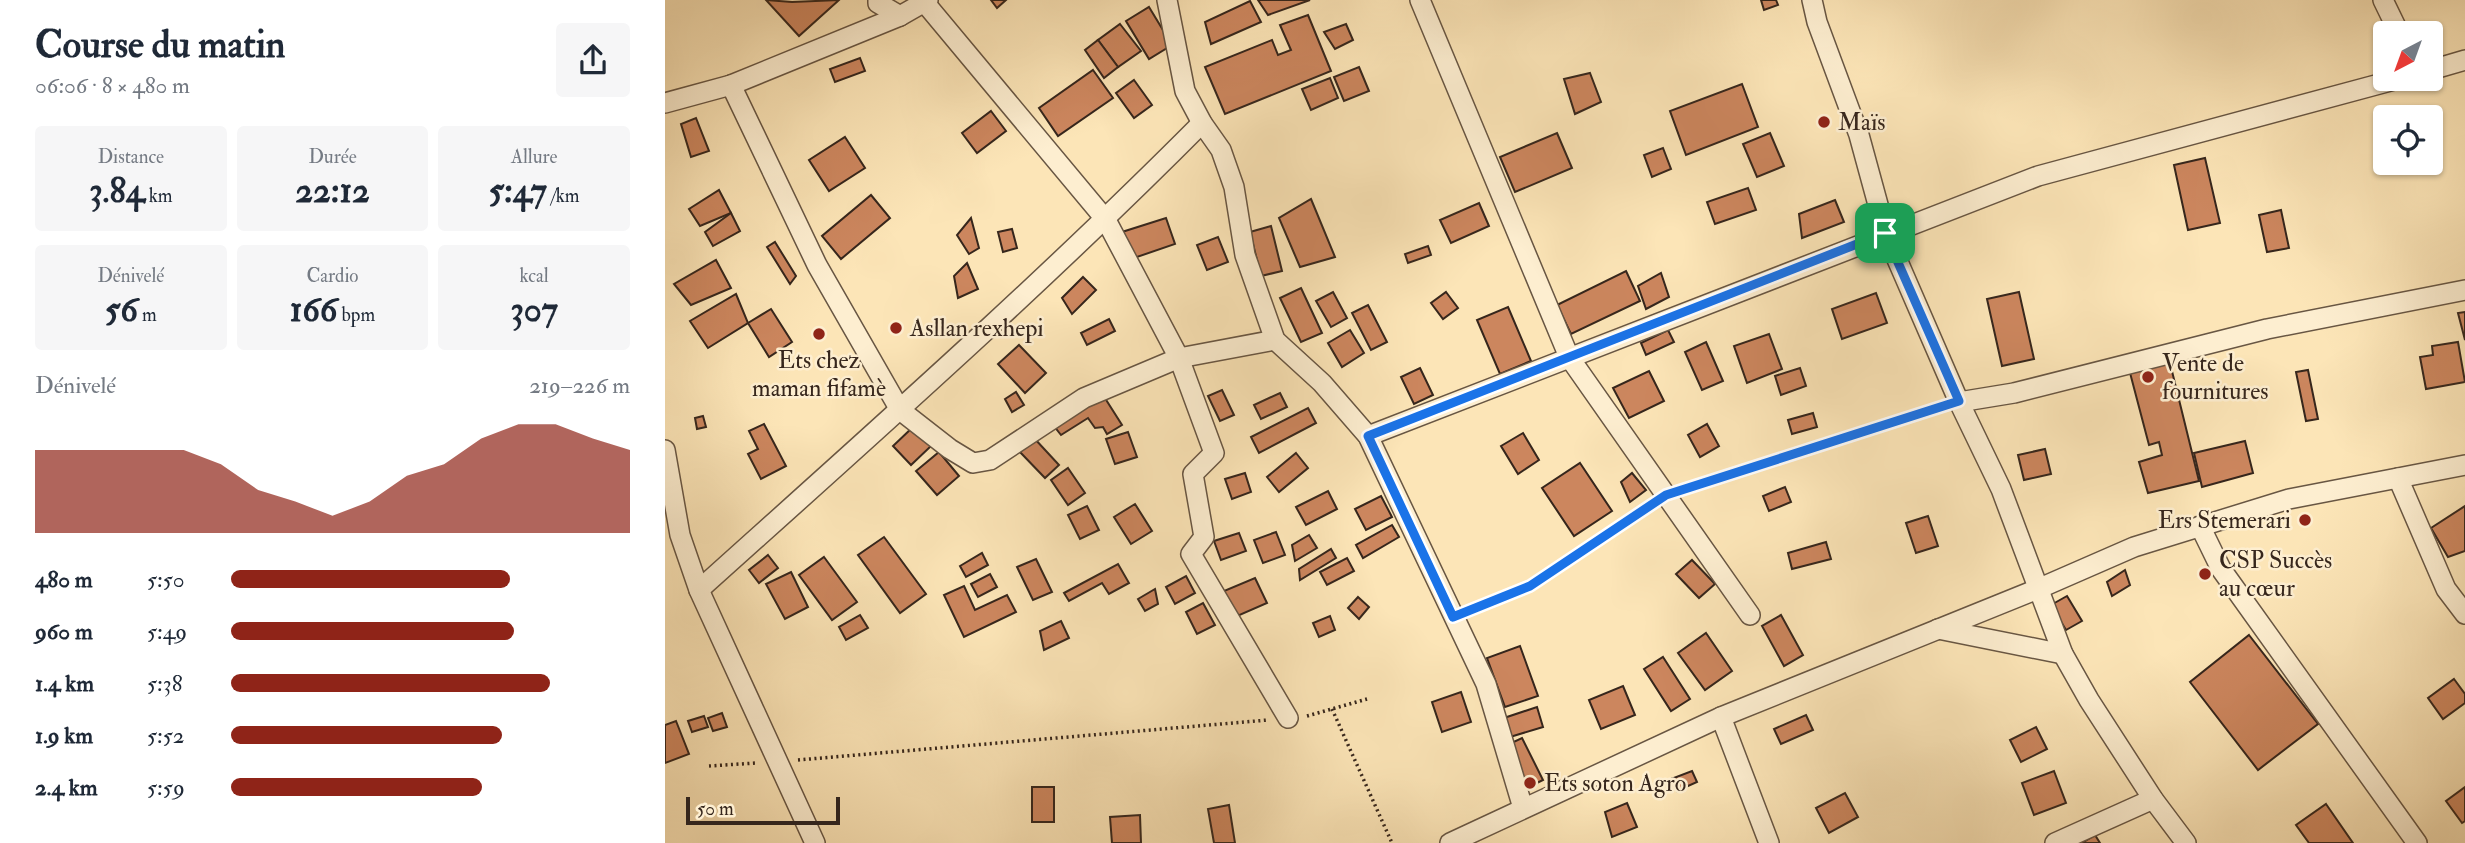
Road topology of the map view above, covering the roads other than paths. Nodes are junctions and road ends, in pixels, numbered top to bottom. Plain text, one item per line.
1 (878, 0) edge
2 (1167, 0) edge
3 (1420, 0) edge
4 (1812, 0) edge
5 (2383, 0) edge
6 (926, 1) edge
7 (900, 16) junction
8 (2393, 21) edge
9 (2465, 60) edge
10 (2443, 66) edge
11 (731, 85) junction
12 (2373, 86) edge
13 (665, 103) edge
14 (1202, 123) junction
15 (1106, 220) junction
16 (1885, 233) junction
17 (2465, 290) edge
18 (1275, 340) junction
19 (1569, 357) junction
20 (1179, 358) junction
21 (1959, 401) junction
22 (900, 410) junction
23 (1368, 436) junction
24 (665, 450) edge
25 (2465, 465) edge
26 (2398, 478) junction
27 (2200, 526) junction
28 (2040, 589) junction
29 (699, 590) junction
30 (2465, 614) edge
31 (1750, 615) dead end
32 (1937, 629) junction
33 (2063, 654) junction
34 (1721, 717) junction
35 (1288, 718) road end
36 (2153, 799) junction
37 (1523, 808) junction
38 (815, 843) edge
39 (1450, 843) edge
40 (1769, 843) edge
41 (2055, 843) edge
42 (2186, 843) edge
43 (2417, 843) edge

1 - 7 street
2 - 14 street
3 - 19 street
4 - 16 street
5 - 8 street
6 - 7 street
6 - 15 street
7 - 11 street
9 - 10 street
11 - 13 street
11 - 22 street
12 - 16 street
14 - 15 street
14 - 18 street
15 - 20 street
15 - 22 street
16 - 19 street
16 - 21 street
17 - 21 street
18 - 20 street
18 - 23 street
19 - 23 street
19 - 31 street
20 - 22 street
20 - 35 street
21 - 28 street
22 - 29 street
23 - 37 street
24 - 29 street
25 - 26 street
26 - 27 street
26 - 30 street
27 - 28 street
27 - 43 street
28 - 32 street
28 - 33 street
29 - 38 street
32 - 33 street
32 - 34 street
33 - 36 street
34 - 37 street
34 - 40 street
36 - 41 street
36 - 42 street
37 - 39 street

